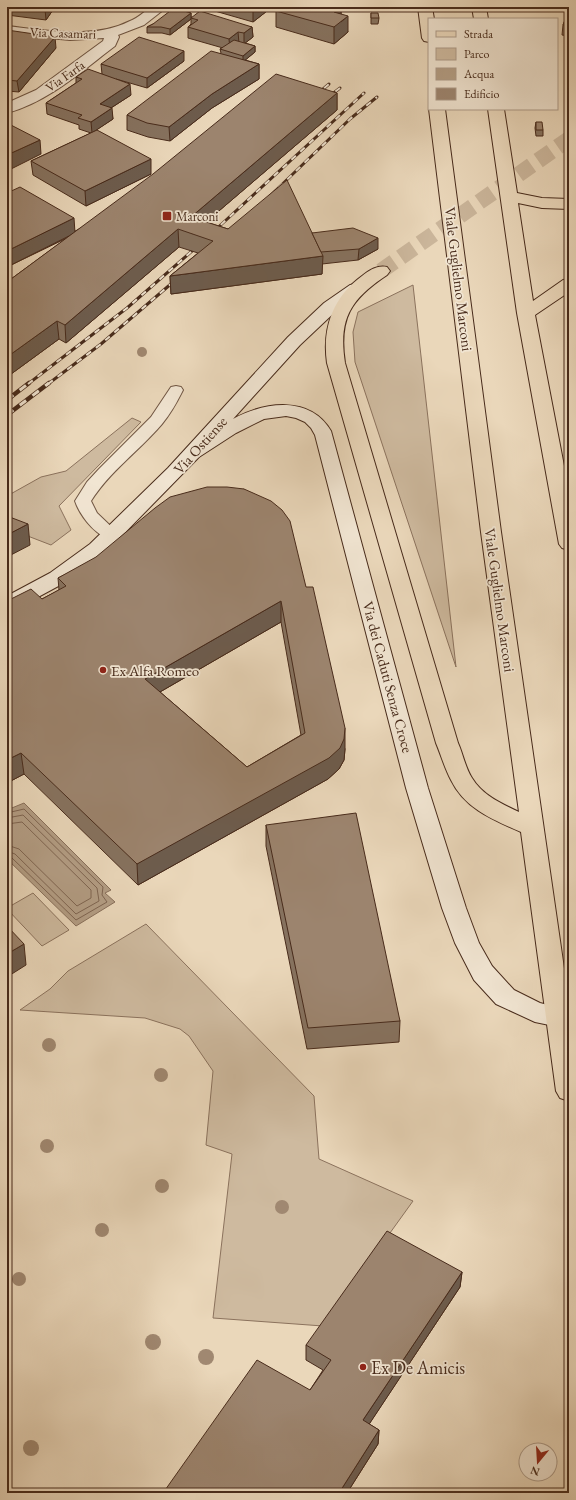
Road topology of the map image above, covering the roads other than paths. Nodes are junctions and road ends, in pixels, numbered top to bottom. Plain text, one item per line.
1 (160, 7) edge
2 (425, 7) edge
3 (479, 7) edge
4 (481, 18) edge
5 (7, 30) edge
6 (428, 30) edge
7 (110, 33) junction
8 (7, 108) edge
9 (437, 110) edge
10 (496, 110) edge
11 (510, 197) junction
12 (569, 204) edge
13 (381, 271) tunnel mouth
14 (569, 284) edge
15 (356, 289) junction
16 (526, 313) junction
17 (176, 390) dead end
18 (193, 453) junction
19 (112, 535) junction
20 (569, 544) edge
21 (7, 605) edge
22 (532, 827) junction
23 (564, 1017) edge
24 (569, 1091) edge

1 - 7 main road, Via Casamari
2 - 6 main road
3 - 4 main road
5 - 7 main road, Via Casamari
7 - 8 main road, Via Farfa
9 - 22 main road, Viale Guglielmo Marconi
10 - 11 main road
11 - 12 main road
11 - 16 main road
13 - 15 main road, Via Ostiense
14 - 16 main road
15 - 18 main road, Via Ostiense
15 - 22 main road
16 - 20 main road
17 - 19 lane
18 - 19 main road, Via Ostiense
18 - 23 main road, Via dei Caduti Senza Croce
19 - 21 main road, Via Ostiense
22 - 23 main road, Viale Guglielmo Marconi
23 - 24 main road, Viale Guglielmo Marconi

